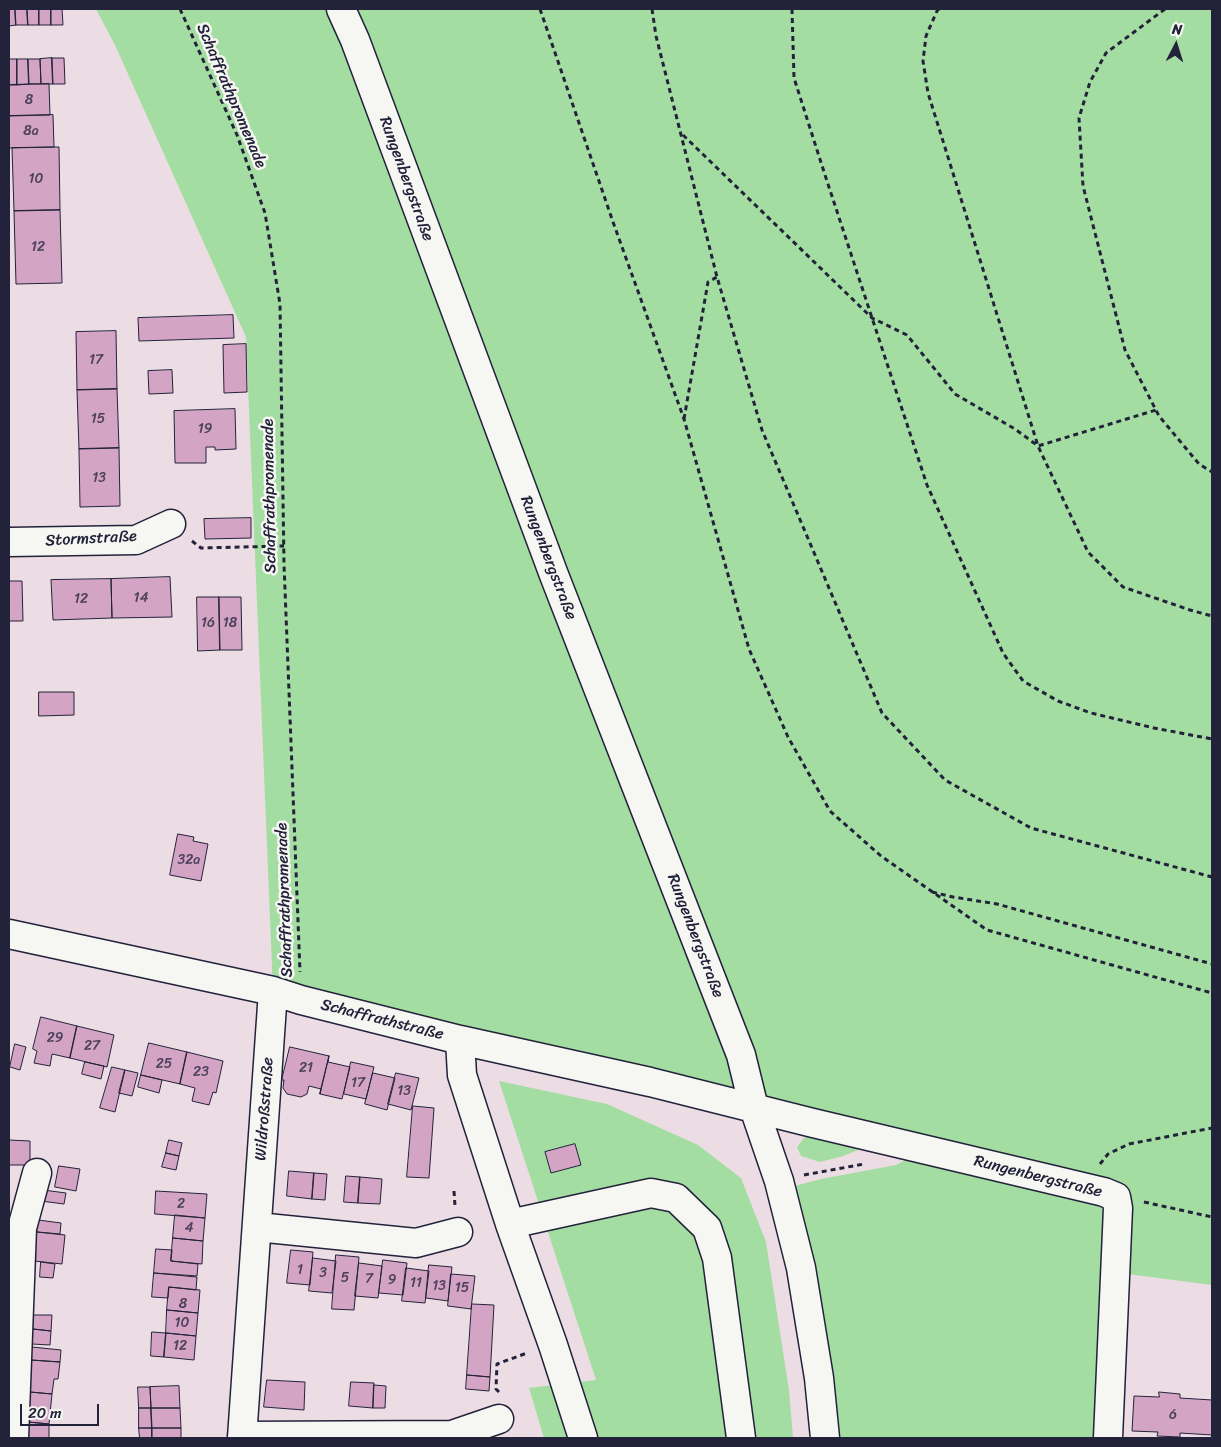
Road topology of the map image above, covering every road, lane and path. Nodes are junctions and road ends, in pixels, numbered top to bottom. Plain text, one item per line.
1 (180, 9) edge
2 (341, 9) edge
3 (540, 9) edge
4 (652, 9) edge
5 (792, 9) edge
6 (939, 9) edge
7 (1165, 9) edge
8 (682, 134) junction
9 (717, 276) junction
10 (872, 318) junction
11 (1156, 410) junction
12 (684, 419) junction
13 (1038, 446) junction
14 (1212, 472) edge
15 (172, 524) joint
16 (9, 542) edge
17 (284, 546) junction
18 (1212, 616) edge
19 (1212, 738) edge
20 (1212, 877) edge
21 (930, 892) junction
22 (9, 934) edge
23 (1212, 964) edge
24 (273, 991) junction
25 (1212, 993) edge
26 (301, 1000) junction
27 (460, 1040) junction
28 (754, 1108) junction
29 (1212, 1128) edge
30 (867, 1163) dead end
31 (37, 1173) dead end
32 (779, 1181) junction
33 (1081, 1188) junction
34 (1116, 1197) junction
35 (1212, 1218) edge
36 (510, 1224) junction
37 (257, 1227) junction
38 (458, 1232) dead end
39 (553, 1345) junction
40 (496, 1389) dead end
41 (500, 1419) dead end
42 (242, 1437) edge
43 (14, 1438) edge
44 (583, 1438) edge
45 (741, 1438) edge
46 (826, 1438) edge
47 (1108, 1438) edge

1 - 17 path, Schaffrathpromenade
2 - 28 street, Rungenbergstraße
3 - 12 path
4 - 8 path
5 - 10 path
6 - 13 path
7 - 11 path
8 - 9 path
8 - 10 path
9 - 12 path
9 - 20 path
10 - 13 path
10 - 19 path
11 - 13 path
11 - 14 path
12 - 21 path
13 - 18 path
15 - 16 street, Stormstraße
15 - 17 path
17 - 26 path, Schaffrathpromenade
21 - 23 path
21 - 25 path
22 - 24 street, Schaffrathstraße
24 - 26 street, Schaffrathstraße
24 - 37 street, Wildroßstraße
26 - 27 street, Schaffrathstraße
27 - 28 street, Schaffrathstraße
27 - 36 street
28 - 32 street, Rungenbergstraße
28 - 33 street, Rungenbergstraße
29 - 33 path
30 - 32 path
31 - 43 street
32 - 46 street, Rungenbergstraße
33 - 34 street, Rungenbergstraße
34 - 35 path
34 - 47 street, Rungenbergstraße
36 - 39 street
36 - 45 street
37 - 38 street
37 - 42 street, Wildroßstraße
39 - 40 path
39 - 44 street
41 - 42 street, Wildroßstraße

